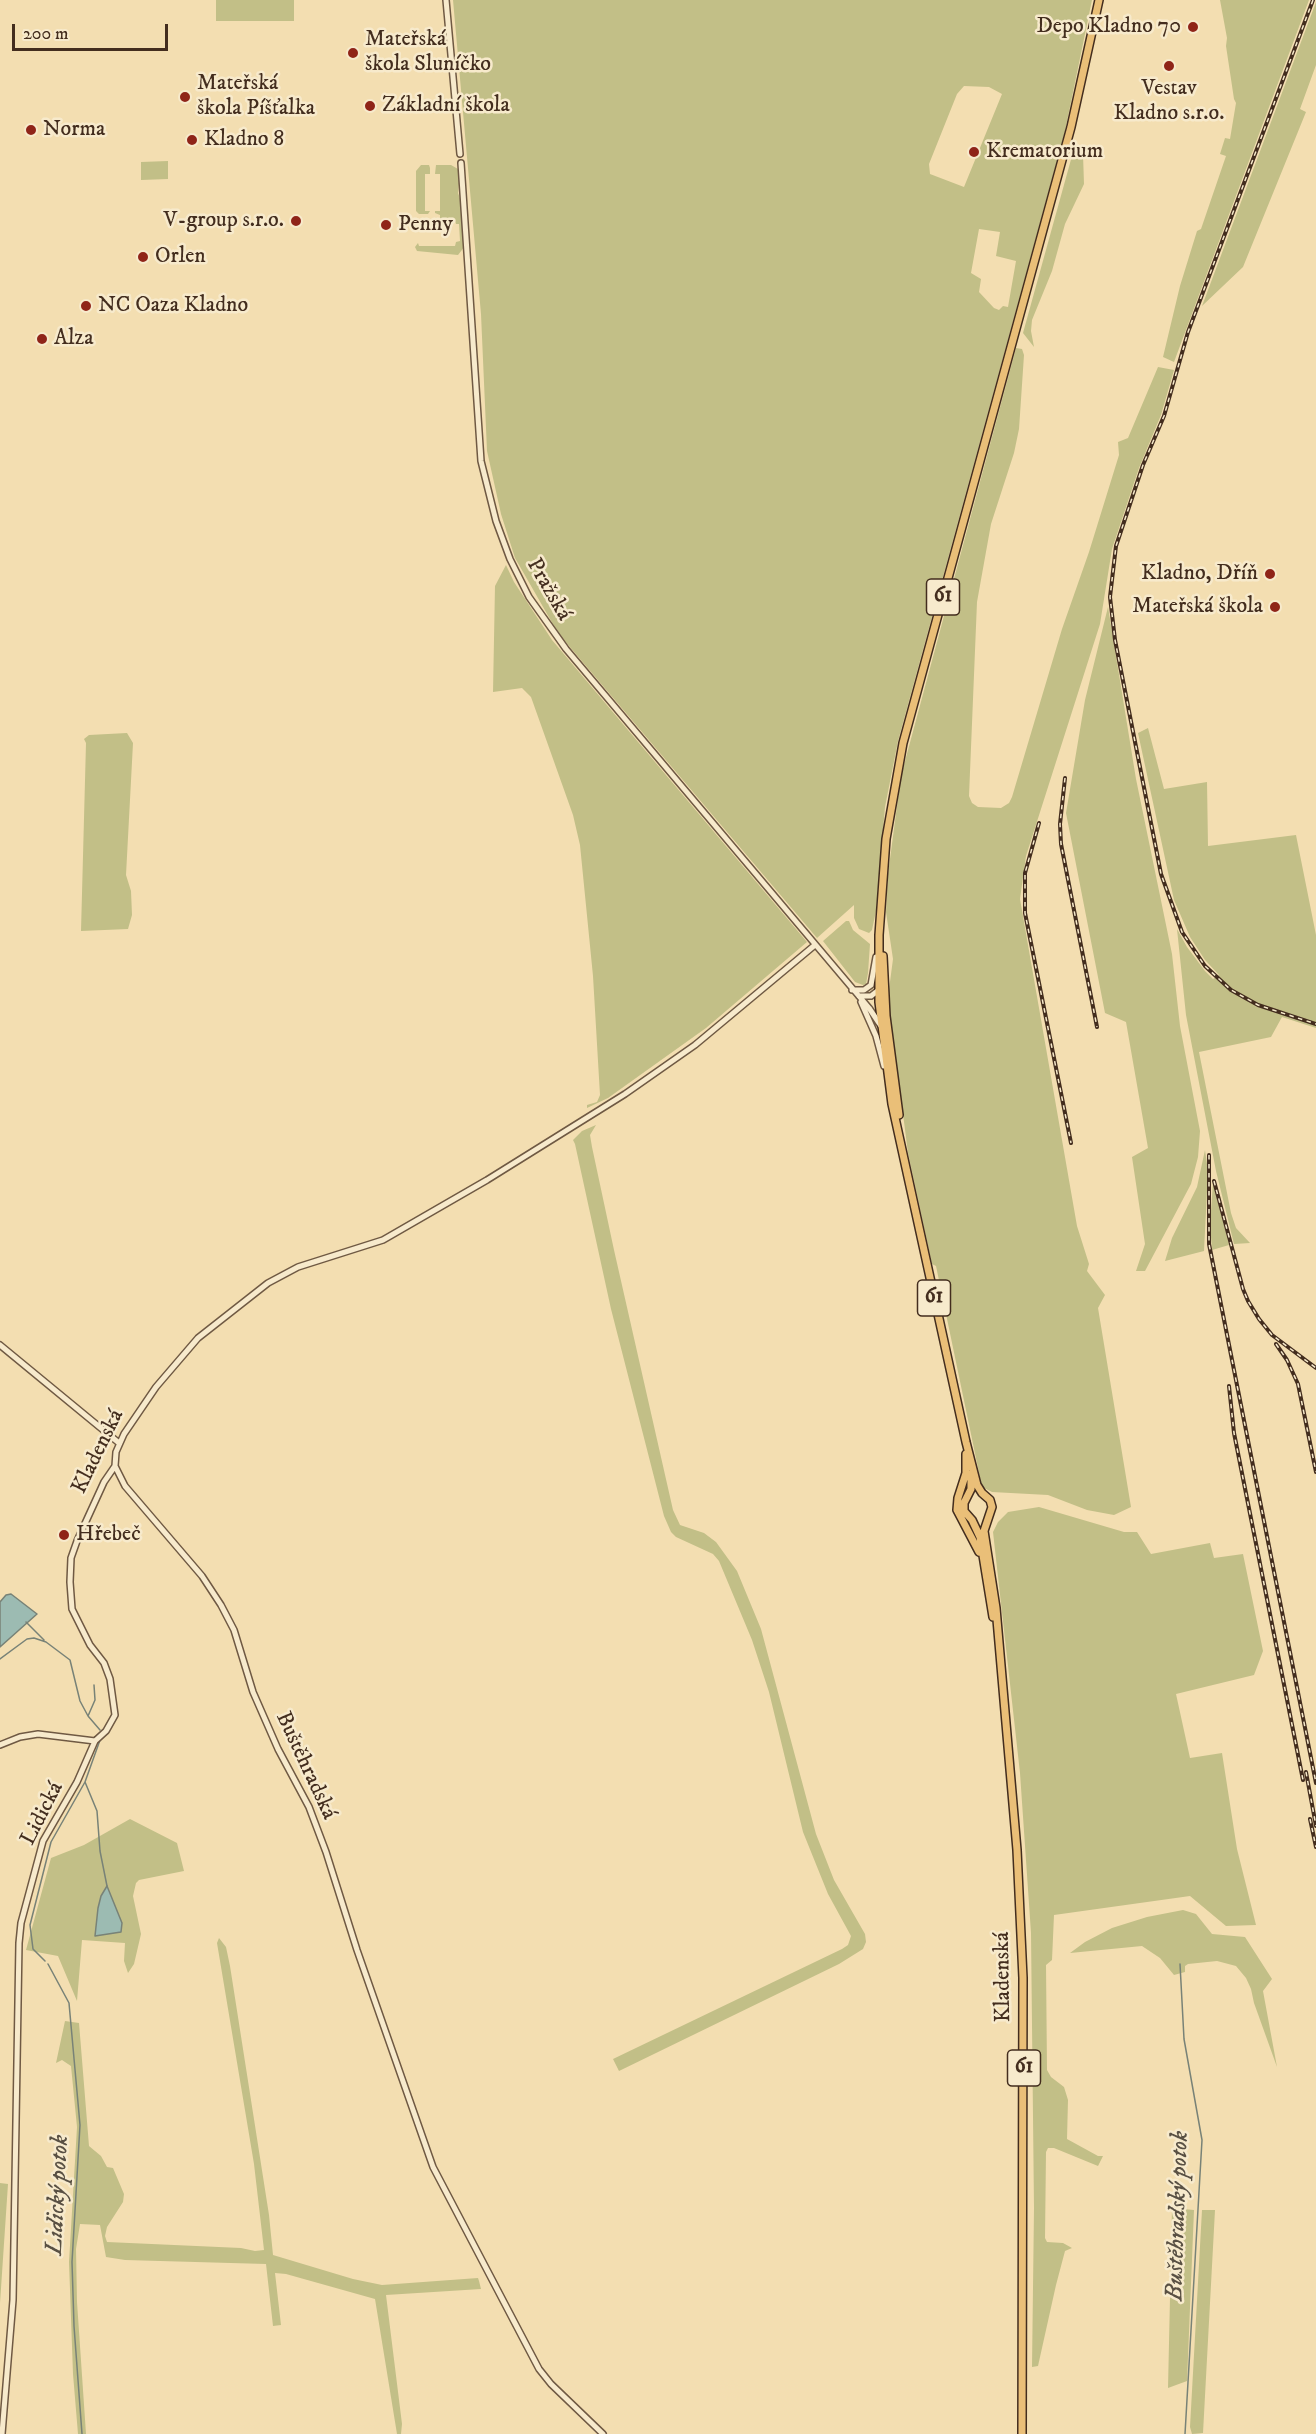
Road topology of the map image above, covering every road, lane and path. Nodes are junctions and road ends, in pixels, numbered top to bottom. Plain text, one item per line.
1 (446, 0) edge
2 (1099, 0) edge
3 (460, 154) dead end
4 (461, 163) dead end
5 (881, 911) junction
6 (879, 934) junction
7 (815, 945) junction
8 (884, 981) junction
9 (852, 990) junction
10 (878, 991) junction
11 (857, 996) junction
12 (881, 1025) junction
13 (891, 1059) junction
14 (889, 1089) junction
15 (903, 1154) junction
16 (0, 1345) edge
17 (966, 1442) junction
18 (119, 1443) junction
19 (115, 1466) junction
20 (982, 1493) junction
21 (968, 1496) junction
22 (987, 1517) junction
23 (972, 1520) junction
24 (986, 1574) junction
25 (1000, 1663) junction
26 (95, 1741) junction
27 (0, 1745) edge
28 (2, 2434) edge
29 (603, 2434) edge
30 (1022, 2434) edge

1 - 3 street
2 - 5 main road, 61
4 - 7 street, Pražská
5 - 6 main road, 61
5 - 8 main road, 61
6 - 9 street
6 - 10 main road, 61
7 - 9 street, Pražská
7 - 18 street, Kladenská
8 - 10 street
8 - 13 main road, 61
9 - 11 street, Pražská
10 - 11 street
10 - 12 main road, 61
11 - 12 street
11 - 14 street
12 - 13 street
12 - 14 main road, 61
13 - 15 main road, 61
14 - 15 main road, 61
15 - 17 main road, 61
16 - 18 street
17 - 20 main road, 61
17 - 21 main road, 61
17 - 24 main road, 61
18 - 19 street, Kladenská
19 - 26 street, Kladenská
19 - 29 street, Buštěhradská
20 - 21 main road
20 - 22 main road, 61
21 - 23 main road, 61
22 - 23 main road
22 - 25 main road, 61
23 - 24 main road, 61
24 - 25 main road, 61
25 - 30 main road, Kladenská / 61
26 - 27 street
26 - 28 street, Lidická

